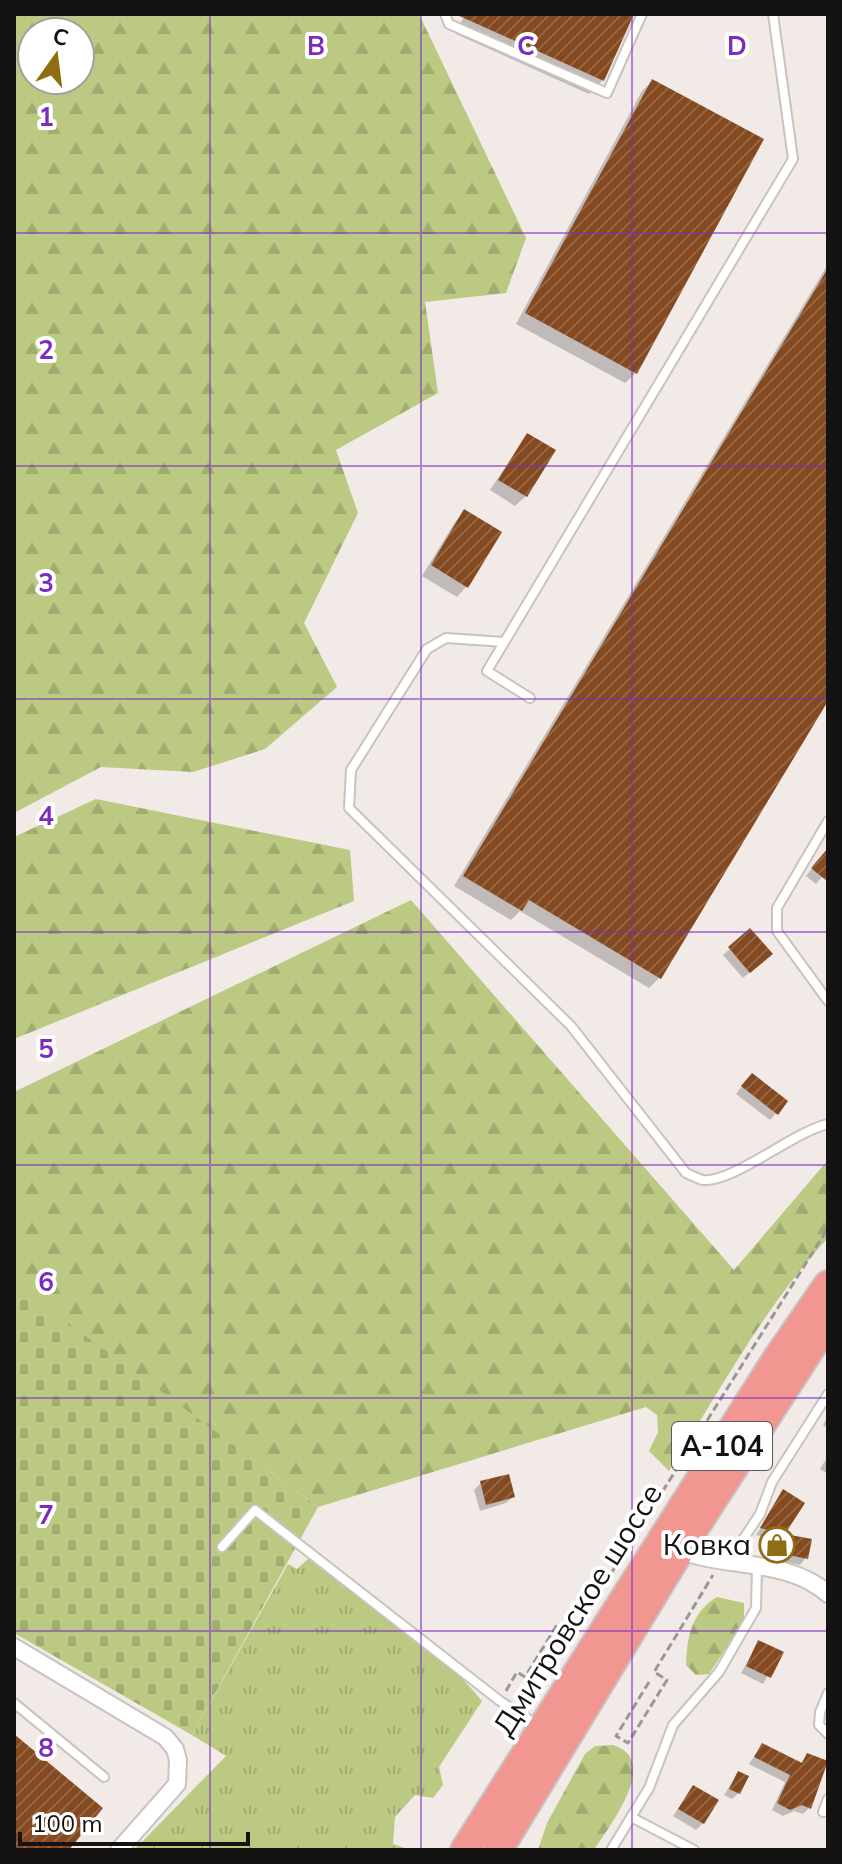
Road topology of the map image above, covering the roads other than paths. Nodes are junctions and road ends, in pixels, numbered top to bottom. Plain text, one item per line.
1 (445, 14) edge
2 (642, 14) edge
3 (773, 14) edge
4 (504, 642) junction
5 (530, 698) dead end
6 (828, 821) edge
7 (828, 1001) edge
8 (828, 1124) edge
9 (828, 1285) edge
10 (828, 1321) edge
11 (828, 1394) edge
12 (222, 1547) dead end
13 (680, 1550) junction
14 (727, 1559) junction
15 (757, 1565) junction
16 (828, 1594) edge
17 (14, 1647) edge
18 (828, 1693) edge
19 (14, 1703) edge
20 (543, 1728) junction
21 (828, 1734) edge
22 (104, 1777) dead end
23 (828, 1799) edge
24 (823, 1812) dead end
25 (631, 1817) junction
26 (119, 1850) edge
27 (465, 1850) edge
28 (498, 1850) edge
29 (611, 1850) edge
30 (694, 1850) edge

1 - 2 lane
3 - 4 lane
4 - 5 lane
4 - 8 lane
6 - 7 lane
9 - 20 highway, Дмитровское шоссе / А-104
10 - 13 highway, Дмитровское шоссе / А-104
11 - 14 lane
12 - 20 lane
13 - 14 street
13 - 28 highway, Дмитровское шоссе / А-104
14 - 15 street
15 - 16 street
15 - 25 lane
17 - 26 street
18 - 21 lane
19 - 22 lane
20 - 27 highway, Дмитровское шоссе / А-104
23 - 24 lane
25 - 29 lane
25 - 30 lane

